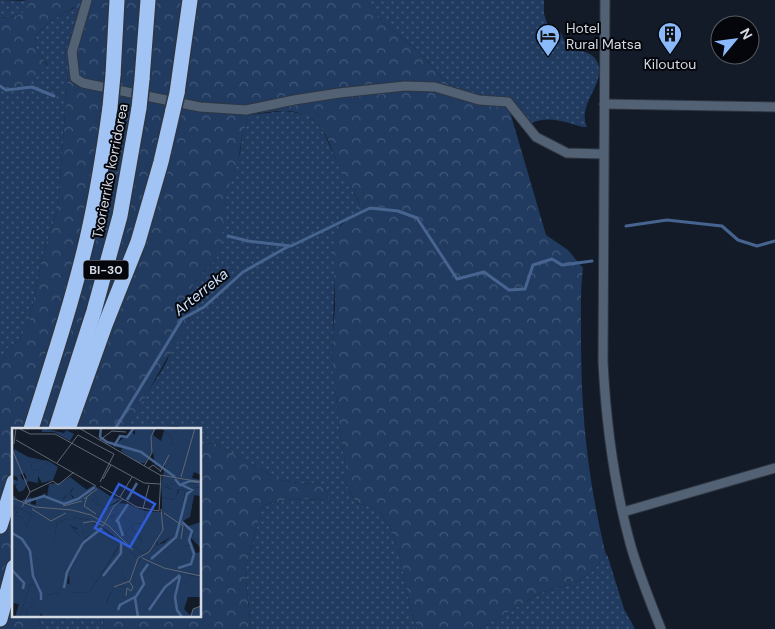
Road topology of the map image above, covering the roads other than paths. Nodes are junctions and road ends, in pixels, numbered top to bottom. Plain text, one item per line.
1 (87, 0) edge
2 (117, 0) edge
3 (148, 0) edge
4 (190, 0) edge
5 (605, 0) edge
6 (604, 104) junction
7 (775, 107) edge
8 (604, 154) junction
9 (31, 428) edge
10 (56, 428) edge
11 (68, 428) edge
12 (775, 468) edge
13 (12, 488) edge
14 (623, 512) junction
15 (0, 526) edge
16 (11, 581) edge
17 (0, 619) edge
18 (661, 629) edge

1 - 8 street
2 - 9 highway, Txorierriko korridorea / BI-30, bridge
3 - 10 highway, Txorierriko korridorea / BI-30, bridge
4 - 11 highway, bridge
5 - 6 street
6 - 7 street
6 - 8 street
8 - 14 street
12 - 14 street
13 - 15 highway
14 - 18 street
16 - 17 highway

